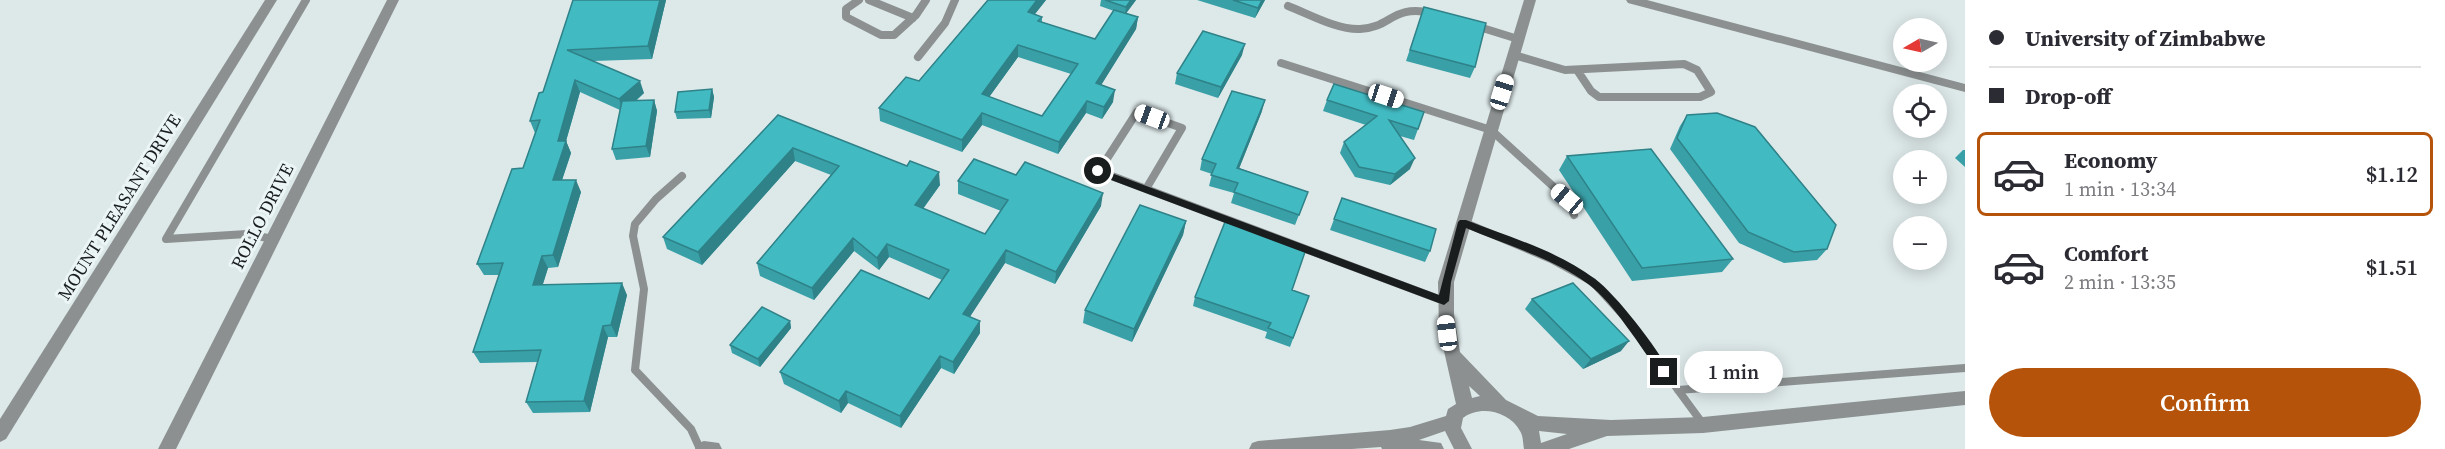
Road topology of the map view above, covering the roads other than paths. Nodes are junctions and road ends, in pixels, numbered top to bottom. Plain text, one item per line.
1 (271, 0) edge
2 (306, 0) edge
3 (393, 0) edge
4 (859, 0) edge
5 (869, 0) edge
6 (926, 0) edge
7 (955, 0) edge
8 (1530, 0) edge
9 (1632, 0) edge
10 (1288, 6) dead end
11 (1444, 16) edge
12 (913, 18) junction
13 (1466, 23) edge
14 (1518, 39) junction
15 (1514, 55) junction
16 (918, 57) dead end
17 (1281, 63) dead end
18 (1577, 70) junction
19 (1965, 88) edge
20 (1491, 130) junction
21 (682, 176) dead end
22 (1146, 189) junction
23 (1574, 215) dead end
24 (1463, 222) junction
25 (273, 239) junction
26 (1444, 301) junction
27 (1449, 348) junction
28 (1965, 368) edge
29 (1678, 390) junction
30 (1965, 398) edge
31 (1465, 405) junction
32 (1507, 409) junction
33 (1453, 421) junction
34 (1703, 425) junction
35 (1611, 428) junction
36 (0, 434) edge
37 (1335, 444) junction
38 (167, 449) edge
39 (702, 449) edge
40 (713, 449) edge
41 (1258, 449) edge
42 (1435, 449) edge
43 (1463, 449) edge
44 (1533, 449) edge
45 (1546, 449) edge

1 - 36 street, MOUNT PLEASANT DRIVE
2 - 25 lane
3 - 25 street, ROLLO DRIVE
4 - 12 lane
5 - 12 lane
6 - 12 lane
7 - 16 lane
8 - 14 street
9 - 19 street
10 - 11 lane
13 - 14 lane
14 - 15 street
15 - 18 lane
15 - 20 street
17 - 20 lane
18 - 18 lane
20 - 23 lane
20 - 24 street
21 - 39 lane
22 - 22 lane
22 - 26 lane
24 - 26 street
24 - 29 lane
25 - 38 street, ROLLO DRIVE
26 - 27 street
27 - 31 street
27 - 32 street
28 - 29 lane
29 - 34 lane
30 - 34 street
31 - 32 street
31 - 33 street
32 - 35 street
32 - 44 street
33 - 37 street
33 - 43 street
34 - 35 street
35 - 45 street
37 - 41 street
37 - 42 street
39 - 40 street

